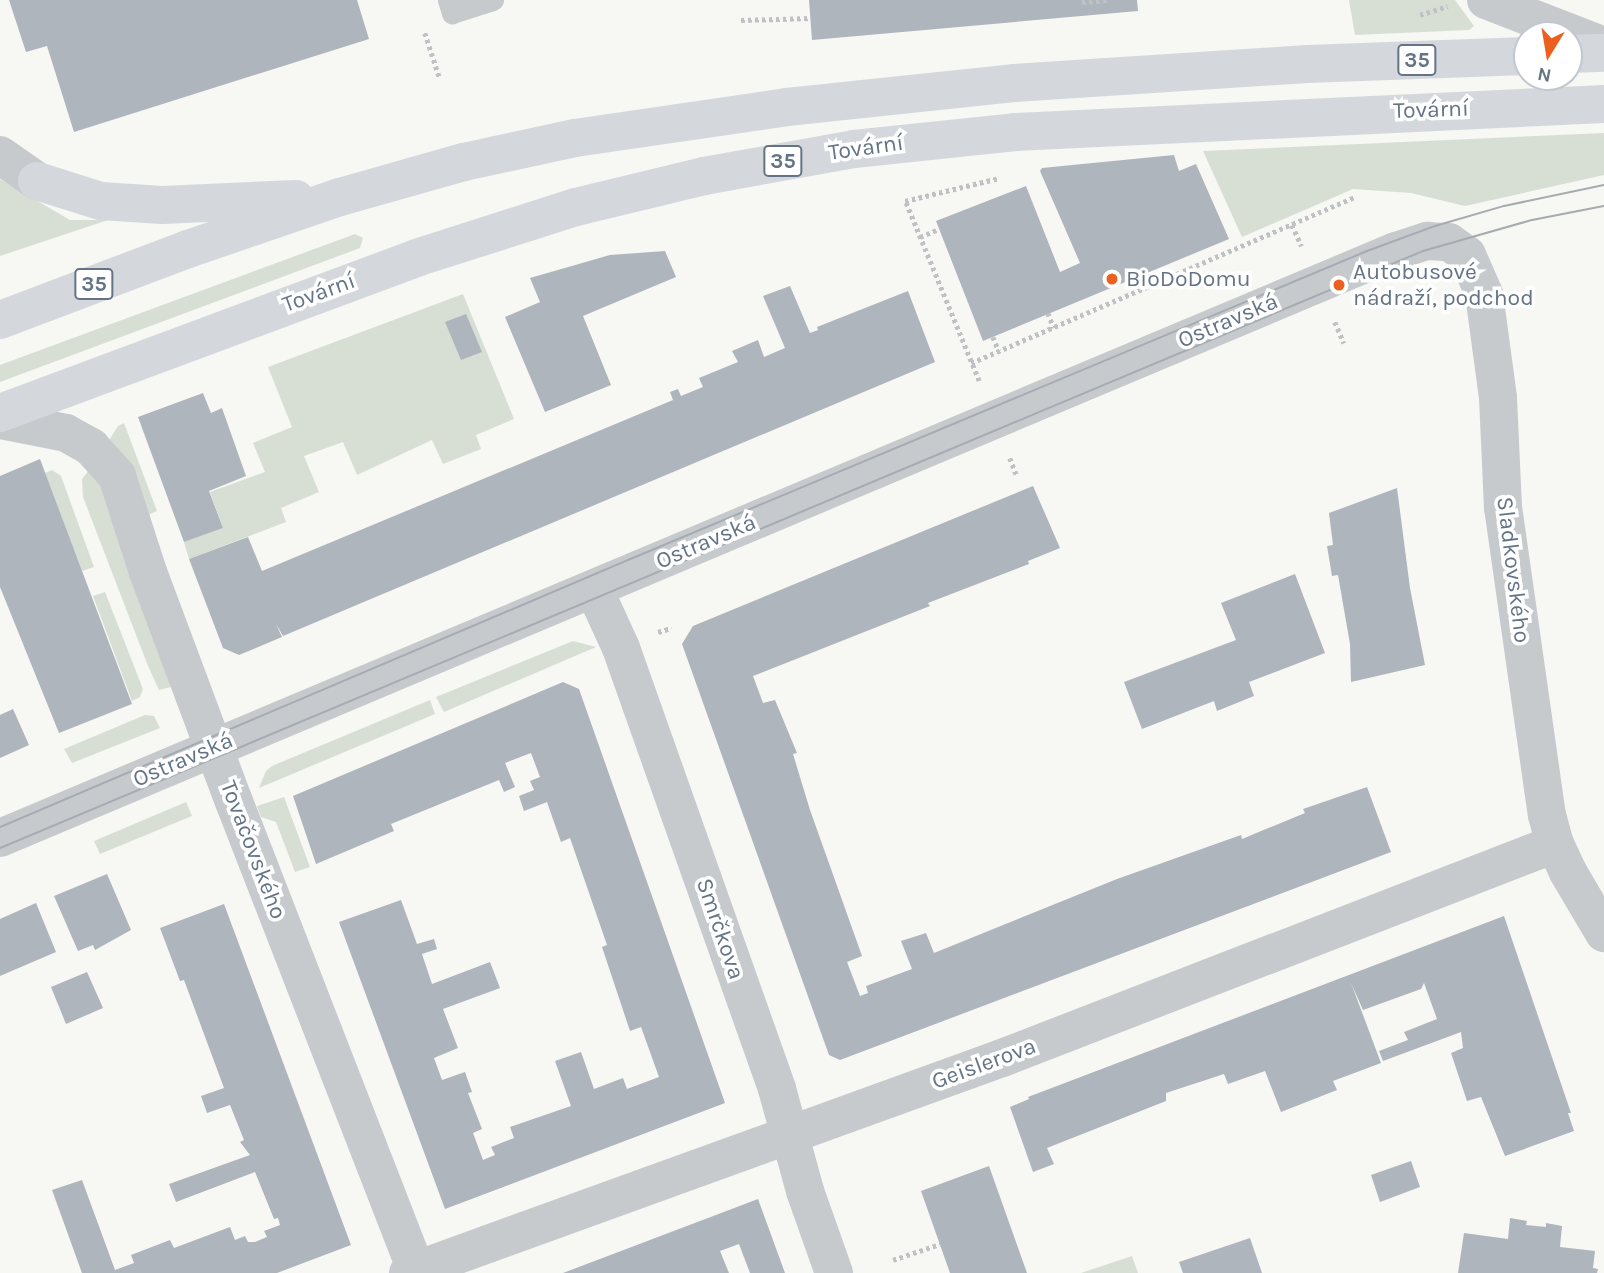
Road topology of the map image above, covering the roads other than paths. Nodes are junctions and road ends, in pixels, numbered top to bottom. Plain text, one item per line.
1 (448, 0) edge
2 (493, 0) edge
3 (1486, 0) edge
4 (1604, 46) edge
5 (1604, 53) edge
6 (1583, 54) edge
7 (1513, 57) edge
8 (1604, 104) edge
9 (0, 155) edge
10 (37, 181) joint
11 (340, 197) junction
12 (1412, 245) joint
13 (0, 320) edge
14 (0, 413) edge
15 (0, 420) edge
16 (594, 589) junction
17 (214, 747) junction
18 (0, 838) edge
19 (1555, 844) junction
20 (1604, 933) edge
21 (789, 1134) junction
22 (412, 1271) edge
23 (834, 1273) edge

1 - 2 lane
3 - 4 street
5 - 6 main road
7 - 11 main road, Tovární / 35
8 - 14 main road, Tovární / 35
9 - 10 street
10 - 11 main road
11 - 13 main road, Tovární / 35
12 - 16 street, Ostravská
12 - 19 street, Sladkovského
15 - 17 street, Tovačovského
16 - 17 street, Ostravská
16 - 21 street, Smrčkova
17 - 18 street, Ostravská
17 - 22 street, Tovačovského
19 - 20 street, Sladkovského
19 - 21 street, Geislerova
21 - 22 street, Geislerova
21 - 23 street, Smrčkova

